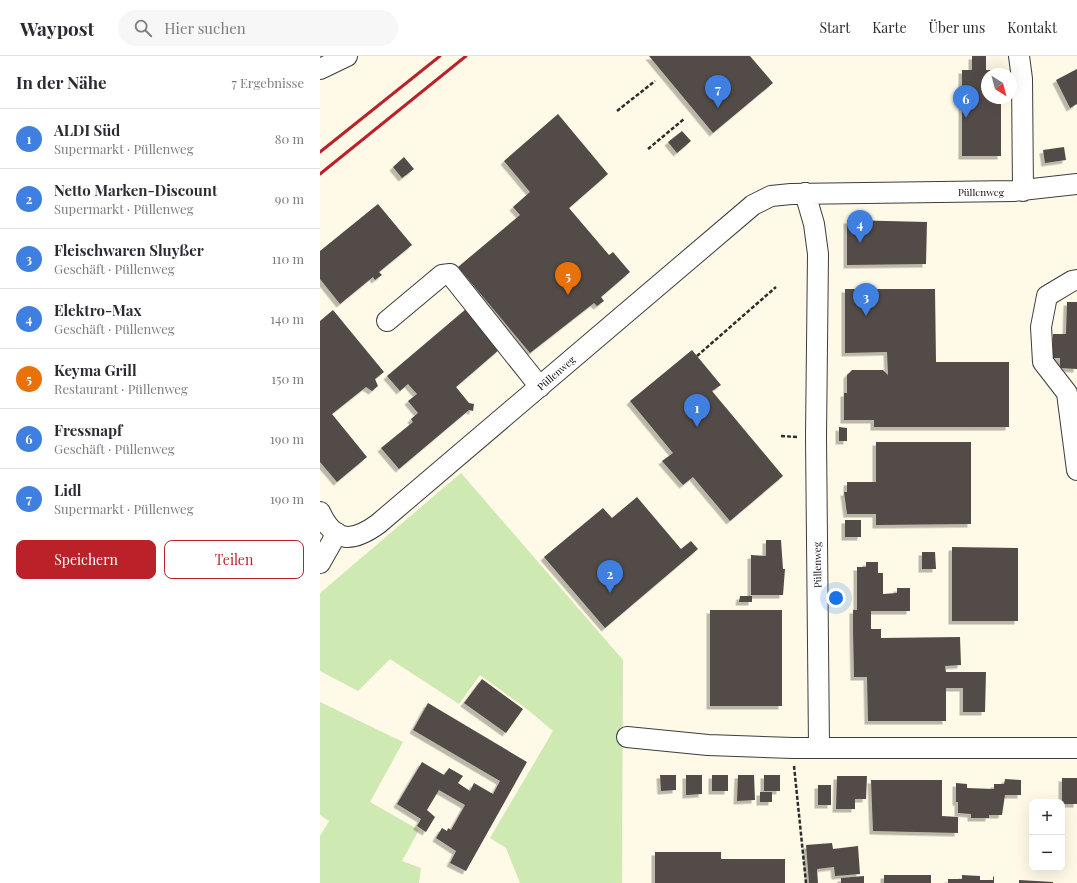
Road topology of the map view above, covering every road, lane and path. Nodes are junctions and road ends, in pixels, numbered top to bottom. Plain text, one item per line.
1 (347, 56) edge
2 (1019, 56) edge
3 (320, 69) edge
4 (655, 81) dead end
5 (616, 111) dead end
6 (684, 119) dead end
7 (648, 149) dead end
8 (1077, 184) edge
9 (1023, 191) junction
10 (805, 193) junction
11 (1077, 280) edge
12 (776, 287) dead end
13 (387, 321) dead end
14 (697, 356) dead end
15 (540, 387) junction
16 (1077, 470) edge
17 (320, 512) edge
18 (337, 533) junction
19 (320, 563) edge
20 (627, 737) dead end
21 (819, 747) junction
22 (793, 748) junction
23 (1077, 748) edge
24 (806, 883) edge

1 - 3 street
2 - 9 street
4 - 5 path
6 - 7 path
8 - 9 street, Püllenweg
9 - 10 street, Püllenweg
10 - 15 street, Püllenweg
10 - 21 street, Püllenweg
11 - 16 street
12 - 14 path
13 - 15 street
15 - 18 street, Püllenweg
17 - 18 street
18 - 19 street
20 - 22 street
21 - 22 street
21 - 23 street
22 - 24 path

